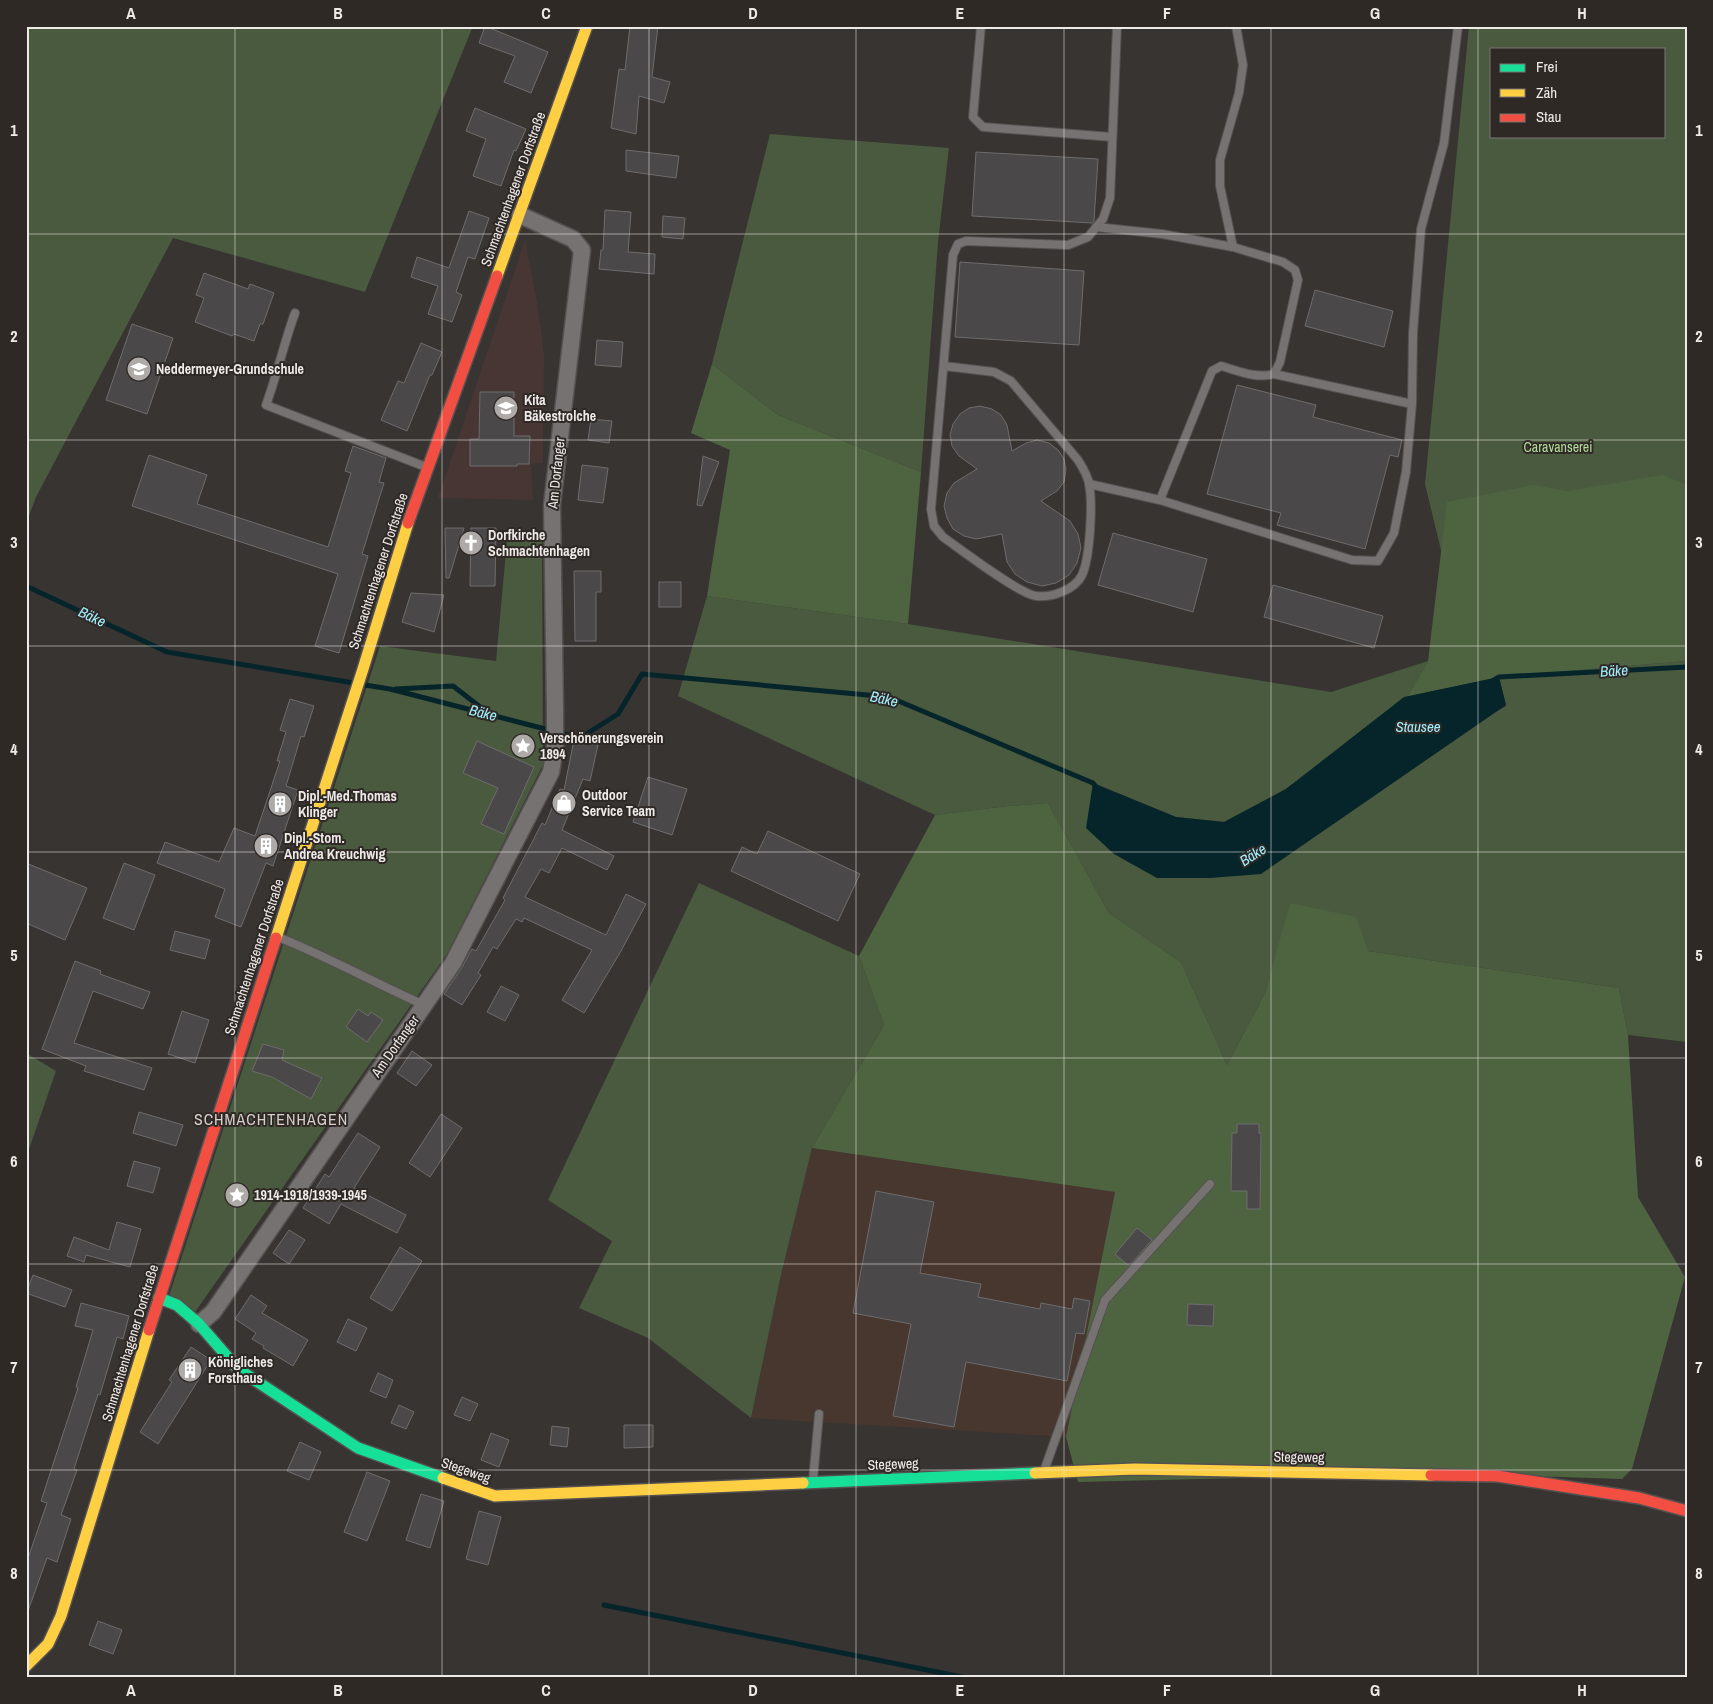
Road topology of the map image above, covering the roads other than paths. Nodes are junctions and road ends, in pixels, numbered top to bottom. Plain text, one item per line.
1 (587, 26) edge
2 (980, 26) edge
3 (1117, 26) edge
4 (1236, 26) edge
5 (1458, 26) edge
6 (1112, 137) junction
7 (520, 215) junction
8 (1096, 227) junction
9 (1233, 247) junction
10 (295, 313) dead end
11 (944, 366) junction
12 (1274, 374) junction
13 (1412, 404) junction
14 (428, 467) junction
15 (1089, 484) junction
16 (1160, 500) junction
17 (276, 936) junction
18 (424, 1005) junction
19 (1210, 1184) dead end
20 (158, 1298) junction
21 (199, 1324) junction
22 (819, 1414) dead end
23 (1043, 1473) junction
24 (812, 1482) junction
25 (1687, 1511) edge
26 (28, 1668) edge

1 - 7 main road, Schmachtenhagener Dorfstraße
2 - 6 lane
3 - 6 lane
4 - 9 lane
5 - 13 lane
6 - 8 lane
7 - 14 main road, Schmachtenhagener Dorfstraße
7 - 18 street, Am Dorfanger
8 - 9 lane
8 - 11 lane
9 - 12 lane
10 - 14 lane
11 - 15 lane
11 - 15 lane
12 - 13 lane
12 - 16 lane
13 - 16 lane
14 - 17 main road, Schmachtenhagener Dorfstraße
15 - 16 lane
17 - 18 lane
17 - 20 main road, Schmachtenhagener Dorfstraße
18 - 21 street, Am Dorfanger
19 - 23 lane
20 - 21 main road, Stegeweg
20 - 26 main road, Schmachtenhagener Dorfstraße
21 - 24 main road, Stegeweg
22 - 24 lane
23 - 24 main road, Stegeweg
23 - 25 main road, Stegeweg

